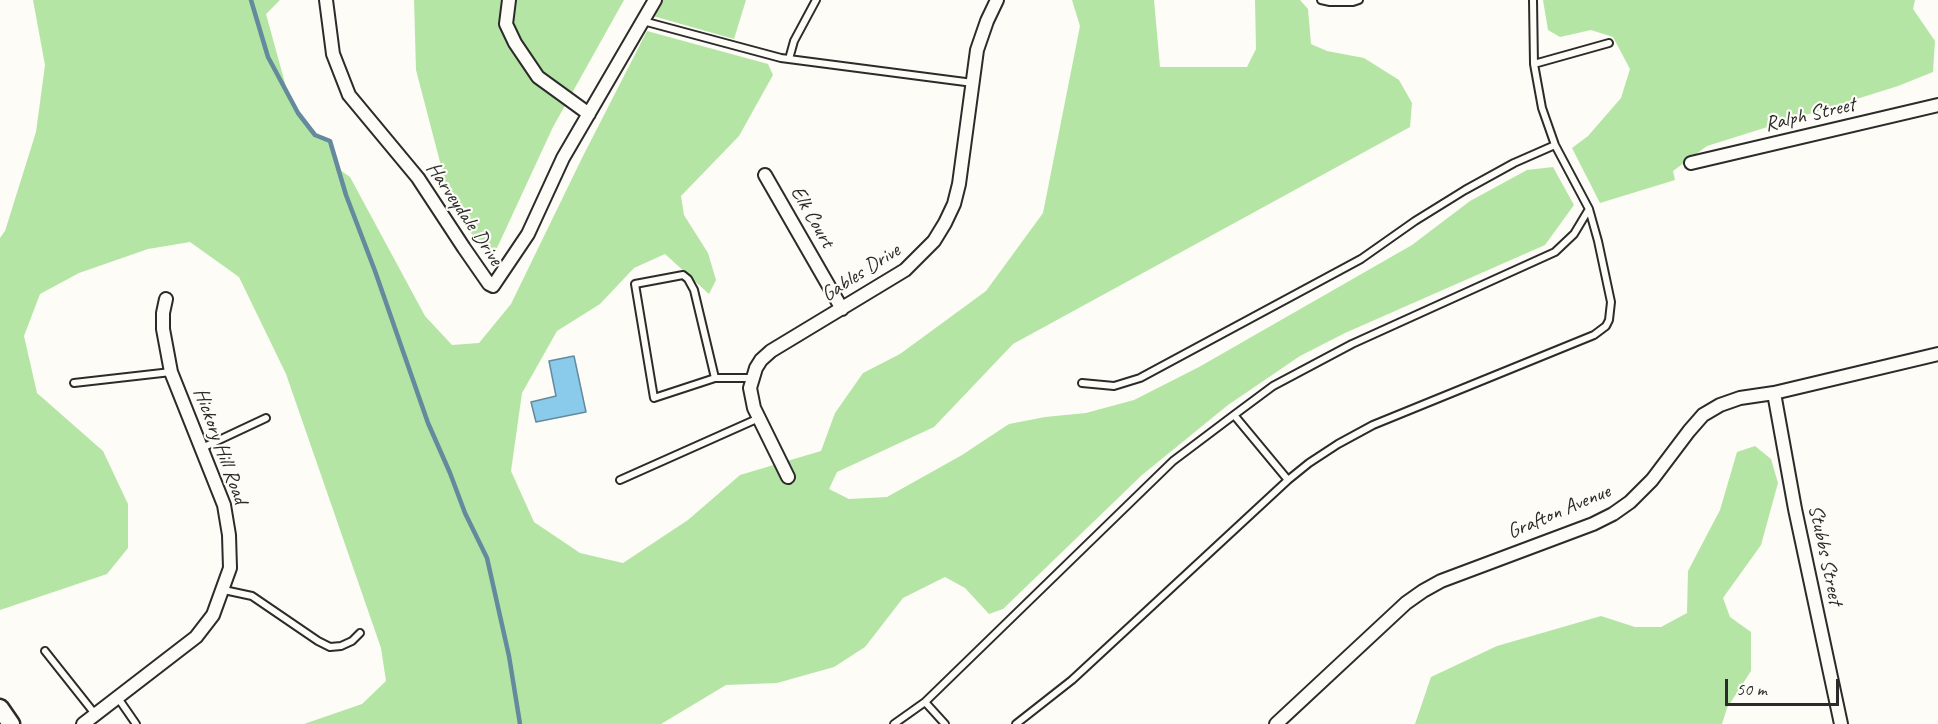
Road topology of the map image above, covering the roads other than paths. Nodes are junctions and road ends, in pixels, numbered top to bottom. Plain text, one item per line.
1 (326, 0) edge
2 (509, 0) edge
3 (655, 0) edge
4 (816, 0) edge
5 (997, 0) edge
6 (1321, 0) edge
7 (1359, 0) edge
8 (1533, 0) edge
9 (643, 21) junction
10 (1609, 43) dead end
11 (789, 59) junction
12 (1534, 64) junction
13 (973, 83) junction
14 (1938, 105) edge
15 (589, 114) junction
16 (1555, 145) junction
17 (1691, 163) dead end
18 (765, 175) dead end
19 (1589, 209) junction
20 (166, 299) dead end
21 (842, 309) junction
22 (1938, 354) edge
23 (171, 372) junction
24 (715, 378) junction
25 (752, 378) junction
26 (74, 383) dead end
27 (1082, 383) dead end
28 (1774, 393) junction
29 (1234, 415) junction
30 (266, 418) dead end
31 (759, 418) junction
32 (202, 448) junction
33 (788, 477) dead end
34 (620, 480) dead end
35 (1288, 480) junction
36 (224, 590) junction
37 (360, 633) dead end
38 (45, 651) dead end
39 (118, 698) junction
40 (925, 702) junction
41 (0, 708) edge
42 (96, 714) junction
43 (11, 724) edge
44 (83, 724) edge
45 (136, 724) edge
46 (894, 724) edge
47 (945, 724) edge
48 (1016, 724) edge
49 (1276, 724) edge
50 (1841, 724) edge

1 - 15 street, Harveydale Drive
2 - 15 street
3 - 9 street, Harveydale Drive
4 - 11 lane
5 - 13 street, Gables Drive
6 - 7 lane
8 - 12 lane
9 - 11 lane
9 - 15 street, Harveydale Drive
10 - 12 lane
11 - 13 lane
12 - 16 lane
13 - 21 street, Gables Drive
14 - 17 street, Ralph Street
16 - 19 lane
16 - 27 lane
18 - 21 street, Elk Court
19 - 29 lane
19 - 35 lane
20 - 23 street, Hickory Hill Road
21 - 25 street, Gables Drive
22 - 28 street, Grafton Avenue
23 - 26 lane
23 - 32 street, Hickory Hill Road
24 - 24 lane
24 - 25 lane
25 - 31 street
28 - 49 street, Grafton Avenue
28 - 50 street, Stubbs Street
29 - 35 lane
29 - 40 lane
30 - 32 lane
31 - 33 street
31 - 34 lane
32 - 36 street, Hickory Hill Road
35 - 48 lane
36 - 37 lane
36 - 39 street, Hickory Hill Road
38 - 42 lane
39 - 42 street, Hickory Hill Road
39 - 45 lane
40 - 46 lane
40 - 47 lane
41 - 43 main road
42 - 44 street, Hickory Hill Road

